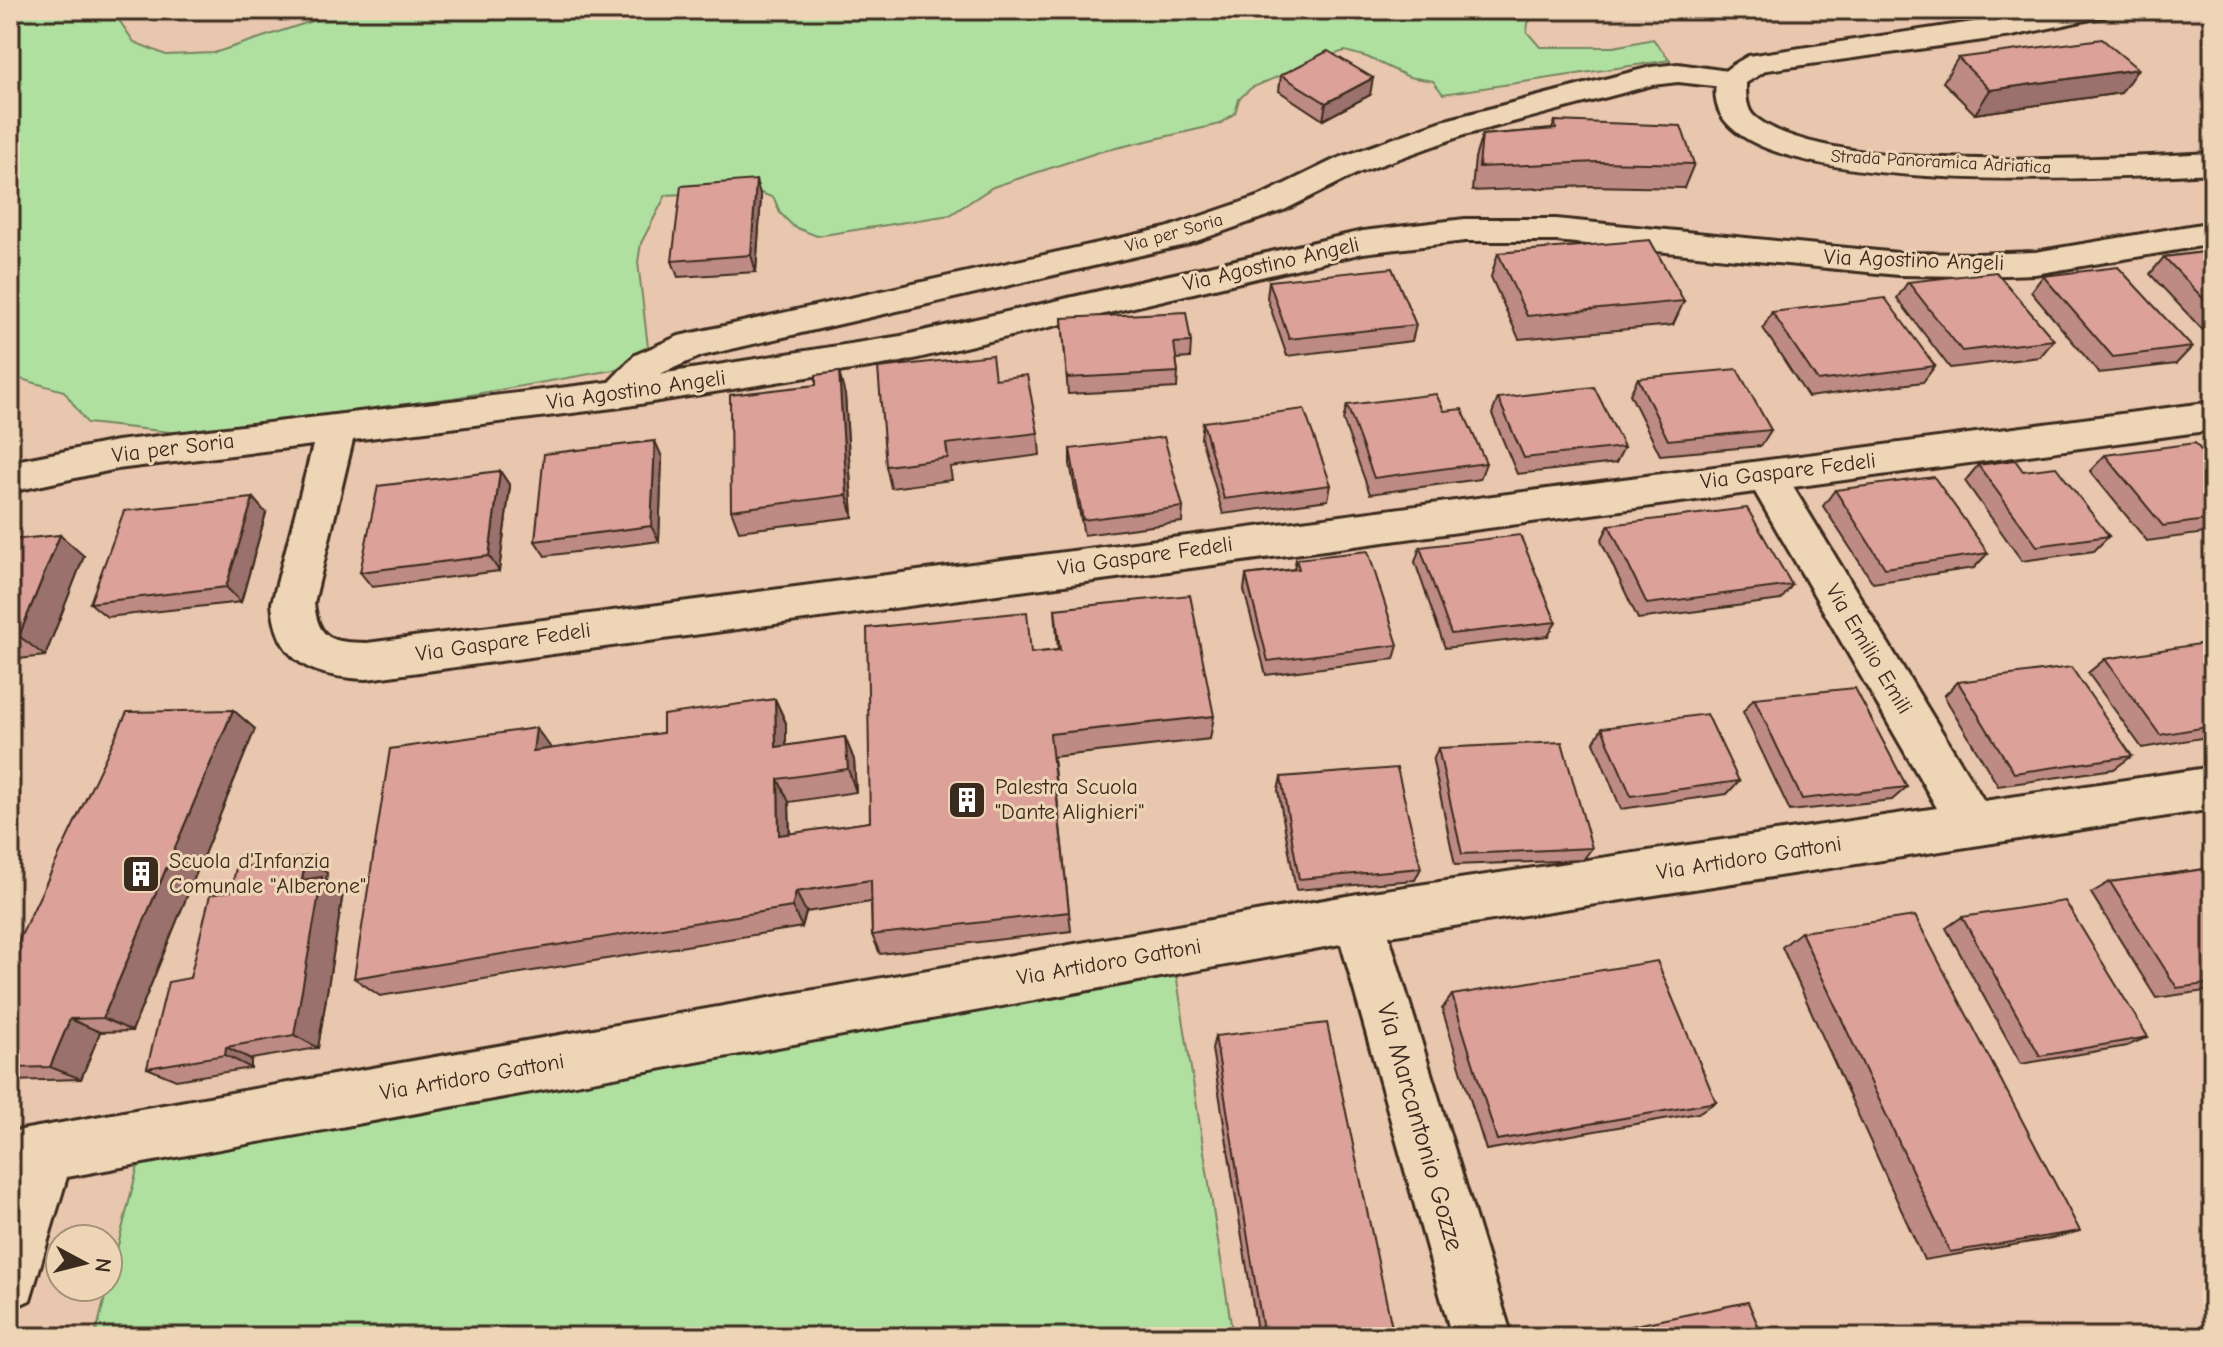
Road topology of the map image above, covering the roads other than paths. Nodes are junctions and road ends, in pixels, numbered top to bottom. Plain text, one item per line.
1 (2081, 12) edge
2 (1731, 79) junction
3 (2213, 163) edge
4 (2213, 233) edge
5 (621, 394) junction
6 (2213, 416) edge
7 (337, 428) junction
8 (1765, 474) junction
9 (10, 477) edge
10 (2213, 788) edge
11 (1972, 824) junction
12 (1358, 917) junction
13 (28, 1157) edge
14 (10, 1280) edge
15 (1482, 1337) edge

1 - 2 street
2 - 3 street, Strada Panoramica Adriatica
2 - 5 street, Via per Soria
4 - 5 street, Via Agostino Angeli
5 - 7 street, Via Agostino Angeli
6 - 8 street, Via Gaspare Fedeli
7 - 8 street, Via Gaspare Fedeli
7 - 9 street, Via per Soria
8 - 11 street, Via Emilio Emili
10 - 11 street, Via Artidoro Gattoni
11 - 12 street, Via Artidoro Gattoni
12 - 13 street, Via Artidoro Gattoni
12 - 15 street, Via Marcantonio Gozze
13 - 14 street

